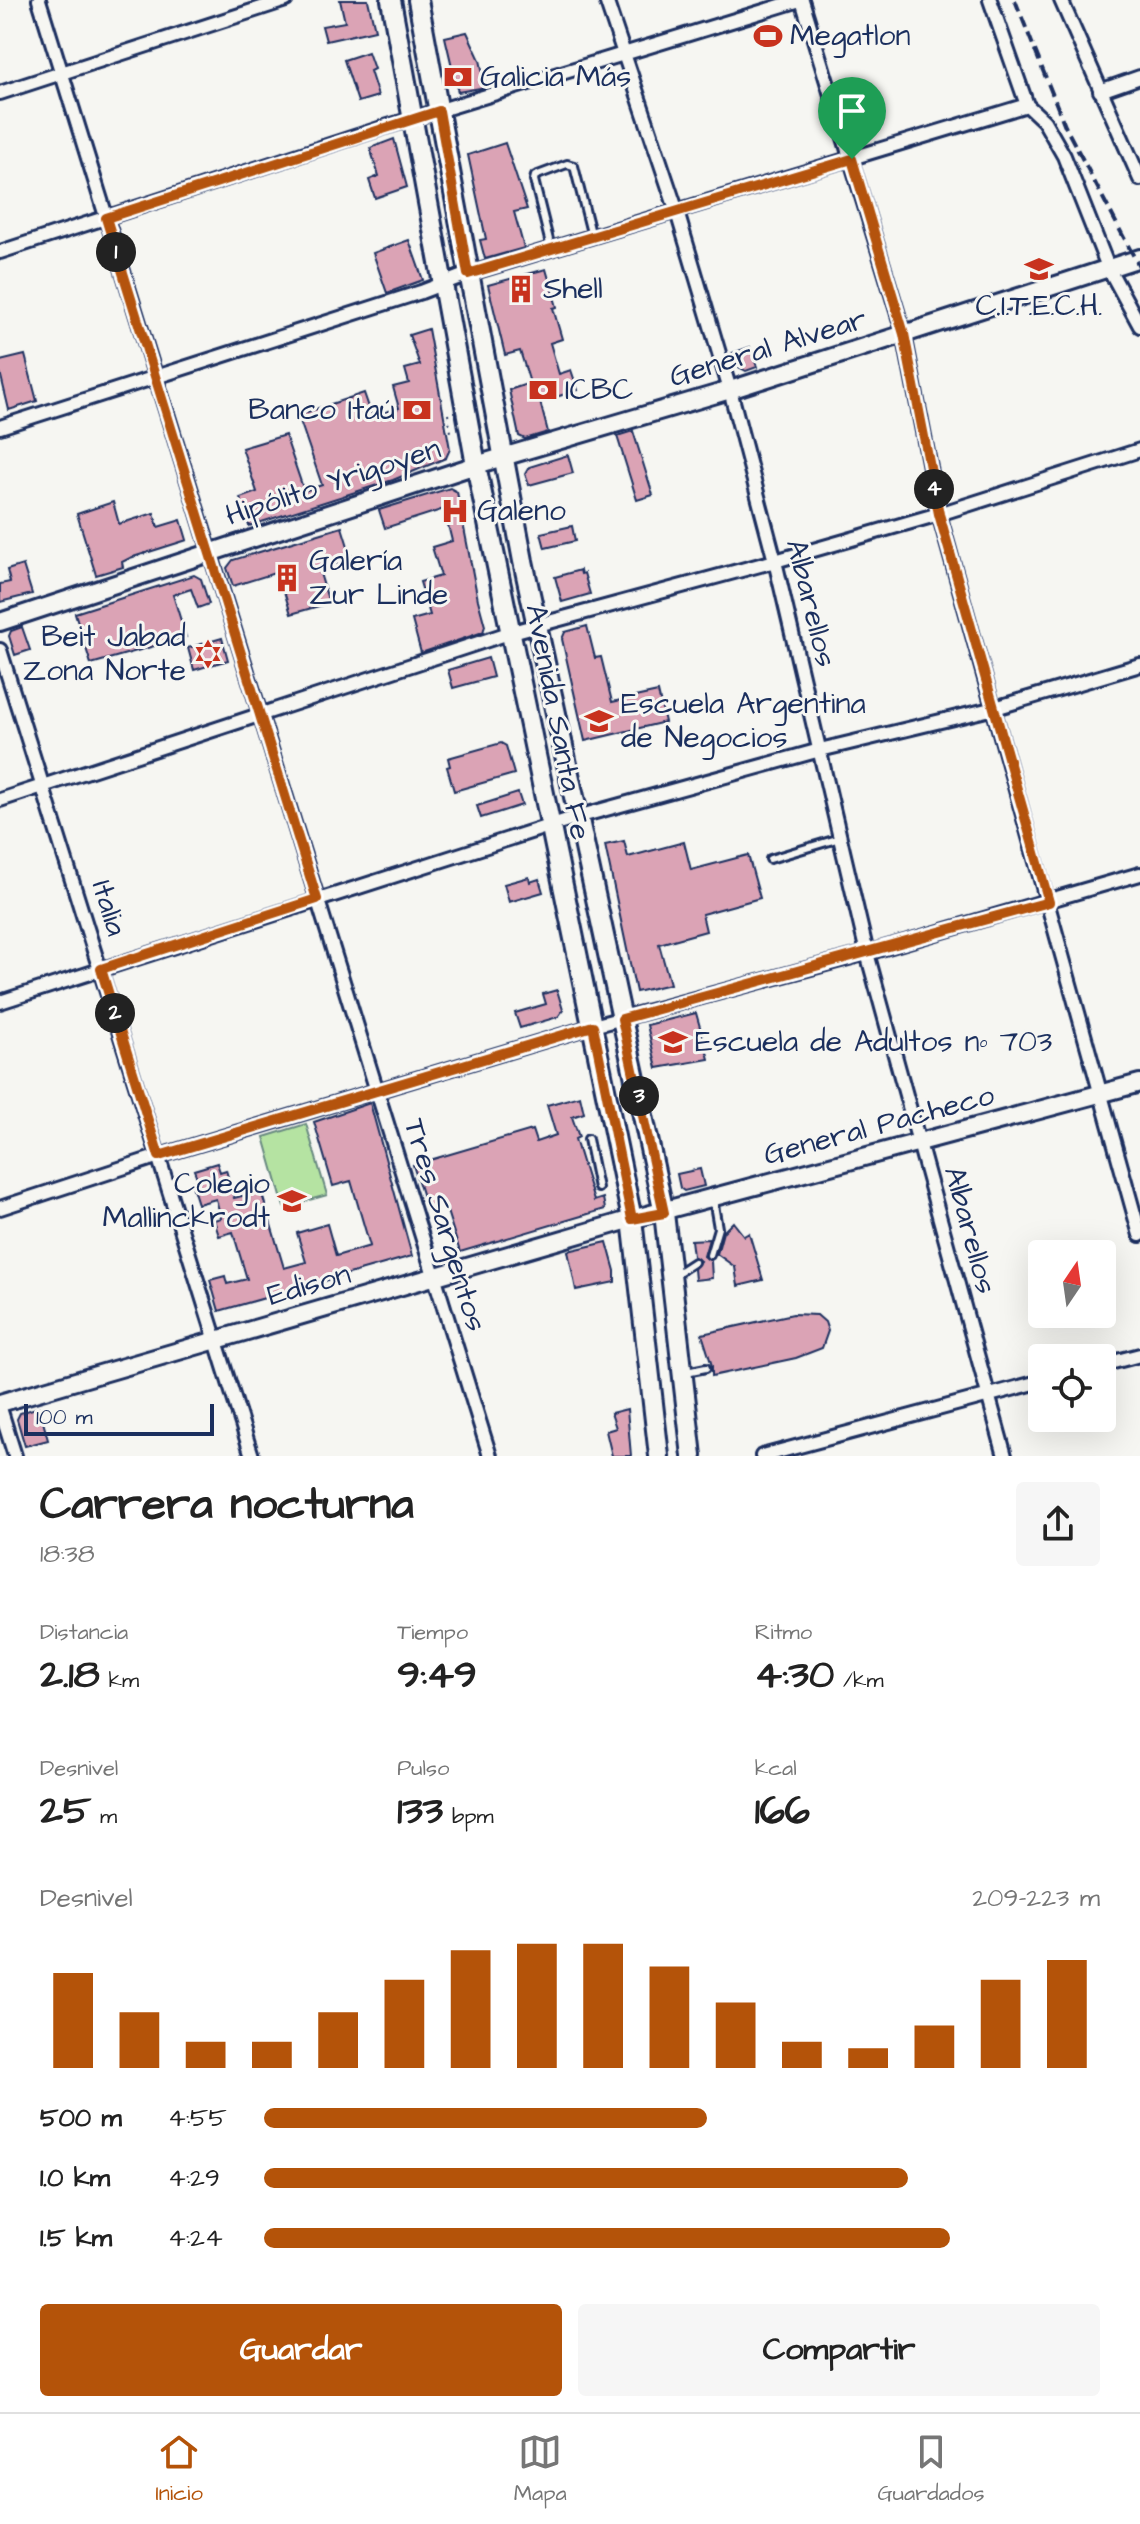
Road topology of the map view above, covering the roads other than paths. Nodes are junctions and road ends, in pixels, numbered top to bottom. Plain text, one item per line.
1 (39, 0) edge
2 (286, 0) edge
3 (391, 0) edge
4 (418, 0) edge
5 (606, 0) edge
6 (801, 0) edge
7 (990, 0) edge
8 (1061, 0) edge
9 (623, 53) junction
10 (61, 73) junction
11 (1140, 77) edge
12 (1100, 91) junction
13 (0, 93) edge
14 (1027, 105) junction
15 (439, 111) junction
16 (412, 119) junction
17 (852, 159) junction
18 (1140, 179) edge
19 (677, 212) junction
20 (106, 218) junction
21 (592, 237) junction
22 (551, 249) junction
23 (0, 252) edge
24 (1140, 258) edge
25 (1108, 267) junction
26 (468, 274) junction
27 (445, 284) junction
28 (1140, 326) edge
29 (904, 334) junction
30 (154, 379) junction
31 (730, 390) junction
32 (0, 427) edge
33 (1140, 450) edge
34 (503, 458) junction
35 (476, 465) junction
36 (939, 514) junction
37 (209, 552) junction
38 (775, 561) junction
39 (0, 622) edge
40 (537, 625) junction
41 (512, 632) junction
42 (0, 650) edge
43 (1140, 665) edge
44 (995, 708) junction
45 (261, 714) junction
46 (820, 750) junction
47 (43, 786) junction
48 (0, 800) edge
49 (577, 817) junction
50 (550, 826) junction
51 (840, 838) junction
52 (770, 859) dead end
53 (1140, 874) edge
54 (317, 899) junction
55 (1049, 902) junction
56 (867, 953) junction
57 (101, 969) junction
58 (0, 1002) edge
59 (622, 1019) junction
60 (593, 1026) junction
61 (1140, 1083) edge
62 (376, 1092) junction
63 (1101, 1094) junction
64 (588, 1139) dead end
65 (919, 1143) junction
66 (159, 1156) junction
67 (598, 1188) dead end
68 (713, 1199) junction
69 (0, 1208) edge
70 (664, 1213) junction
71 (632, 1219) junction
72 (1140, 1235) edge
73 (710, 1255) dead end
74 (694, 1262) dead end
75 (671, 1277) junction
76 (435, 1278) junction
77 (217, 1341) junction
78 (1140, 1355) edge
79 (1116, 1361) edge
80 (706, 1368) dead end
81 (682, 1372) junction
82 (1028, 1385) edge
83 (989, 1395) junction
84 (0, 1406) edge
85 (815, 1441) junction
86 (15, 1456) edge
87 (252, 1456) edge
88 (490, 1456) edge
89 (659, 1456) edge
90 (692, 1456) edge
91 (762, 1456) edge
92 (819, 1456) edge
93 (1005, 1456) edge

1 - 10 street, Tres Sargentos
2 - 10 street
3 - 16 main road, Avenida Santa Fe
4 - 15 main road, Avenida Santa Fe
5 - 9 street, Albarellos
6 - 9 street
6 - 17 street
7 - 14 street
8 - 12 street
9 - 15 street
9 - 19 street, Albarellos
10 - 13 street
10 - 20 street, Tres Sargentos
11 - 12 street
12 - 18 street
14 - 17 street
14 - 25 street
15 - 16 street
15 - 26 main road, Avenida Santa Fe
16 - 20 street
16 - 27 main road, Avenida Santa Fe
17 - 19 street
17 - 29 street
19 - 21 street
19 - 31 street, Albarellos
20 - 23 street
20 - 30 street, Tres Sargentos
21 - 22 street
21 - 22 lane
22 - 26 street
24 - 25 street, General Alvear
25 - 28 street
25 - 29 street, General Alvear
26 - 27 street
26 - 34 main road, Avenida Santa Fe
27 - 30 street
27 - 35 main road, Avenida Santa Fe
29 - 31 street, General Alvear
29 - 36 street
30 - 32 street
30 - 37 street, Tres Sargentos
31 - 34 street, General Alvear
31 - 38 street, Albarellos
33 - 36 street
34 - 35 street, Hipólito Yrigoyen
34 - 40 main road, Avenida Santa Fe
35 - 37 street, Hipólito Yrigoyen
35 - 41 main road, Avenida Santa Fe
36 - 38 street
36 - 44 street
37 - 39 street, Hipólito Yrigoyen
37 - 45 street, Tres Sargentos
38 - 40 street
38 - 46 street, Albarellos
40 - 41 street
40 - 49 main road, Avenida Santa Fe
41 - 45 street
41 - 50 main road, Avenida Santa Fe
42 - 47 street, Italia
43 - 44 street
44 - 46 street
44 - 55 street
45 - 47 street
45 - 54 street, Tres Sargentos
46 - 49 street
46 - 51 street, Albarellos
47 - 48 street
47 - 57 street, Italia
49 - 50 street
49 - 59 main road, Avenida Santa Fe
50 - 54 street
50 - 60 main road, Avenida Santa Fe
51 - 52 lane
51 - 56 street, Albarellos
53 - 55 street
54 - 57 street
54 - 62 street, Tres Sargentos
55 - 56 street
55 - 63 street
56 - 59 street
56 - 65 street, Albarellos
57 - 58 street
57 - 66 street, Italia
59 - 60 street
59 - 70 main road, Avenida Santa Fe
60 - 62 street
60 - 71 main road, Avenida Santa Fe
61 - 63 street, General Pacheco
62 - 66 street
62 - 76 street, Tres Sargentos
63 - 65 street, General Pacheco
63 - 72 street
64 - 67 lane
65 - 68 street, General Pacheco
65 - 83 street, Albarellos
66 - 69 street
66 - 77 street, Italia
68 - 70 street, General Pacheco
68 - 73 lane
70 - 71 street, General Pacheco
70 - 75 main road, Avenida Santa Fe
71 - 76 street, Edison
71 - 89 main road, Avenida Santa Fe
74 - 75 lane
75 - 81 main road, Avenida Santa Fe
76 - 77 street, Edison
76 - 88 street, Tres Sargentos
77 - 84 street, Edison
77 - 87 street, Italia
78 - 79 street
80 - 81 lane
81 - 90 main road, Avenida Santa Fe
82 - 83 street
83 - 85 street
83 - 93 street, Albarellos
84 - 86 street
85 - 91 street
85 - 92 street

